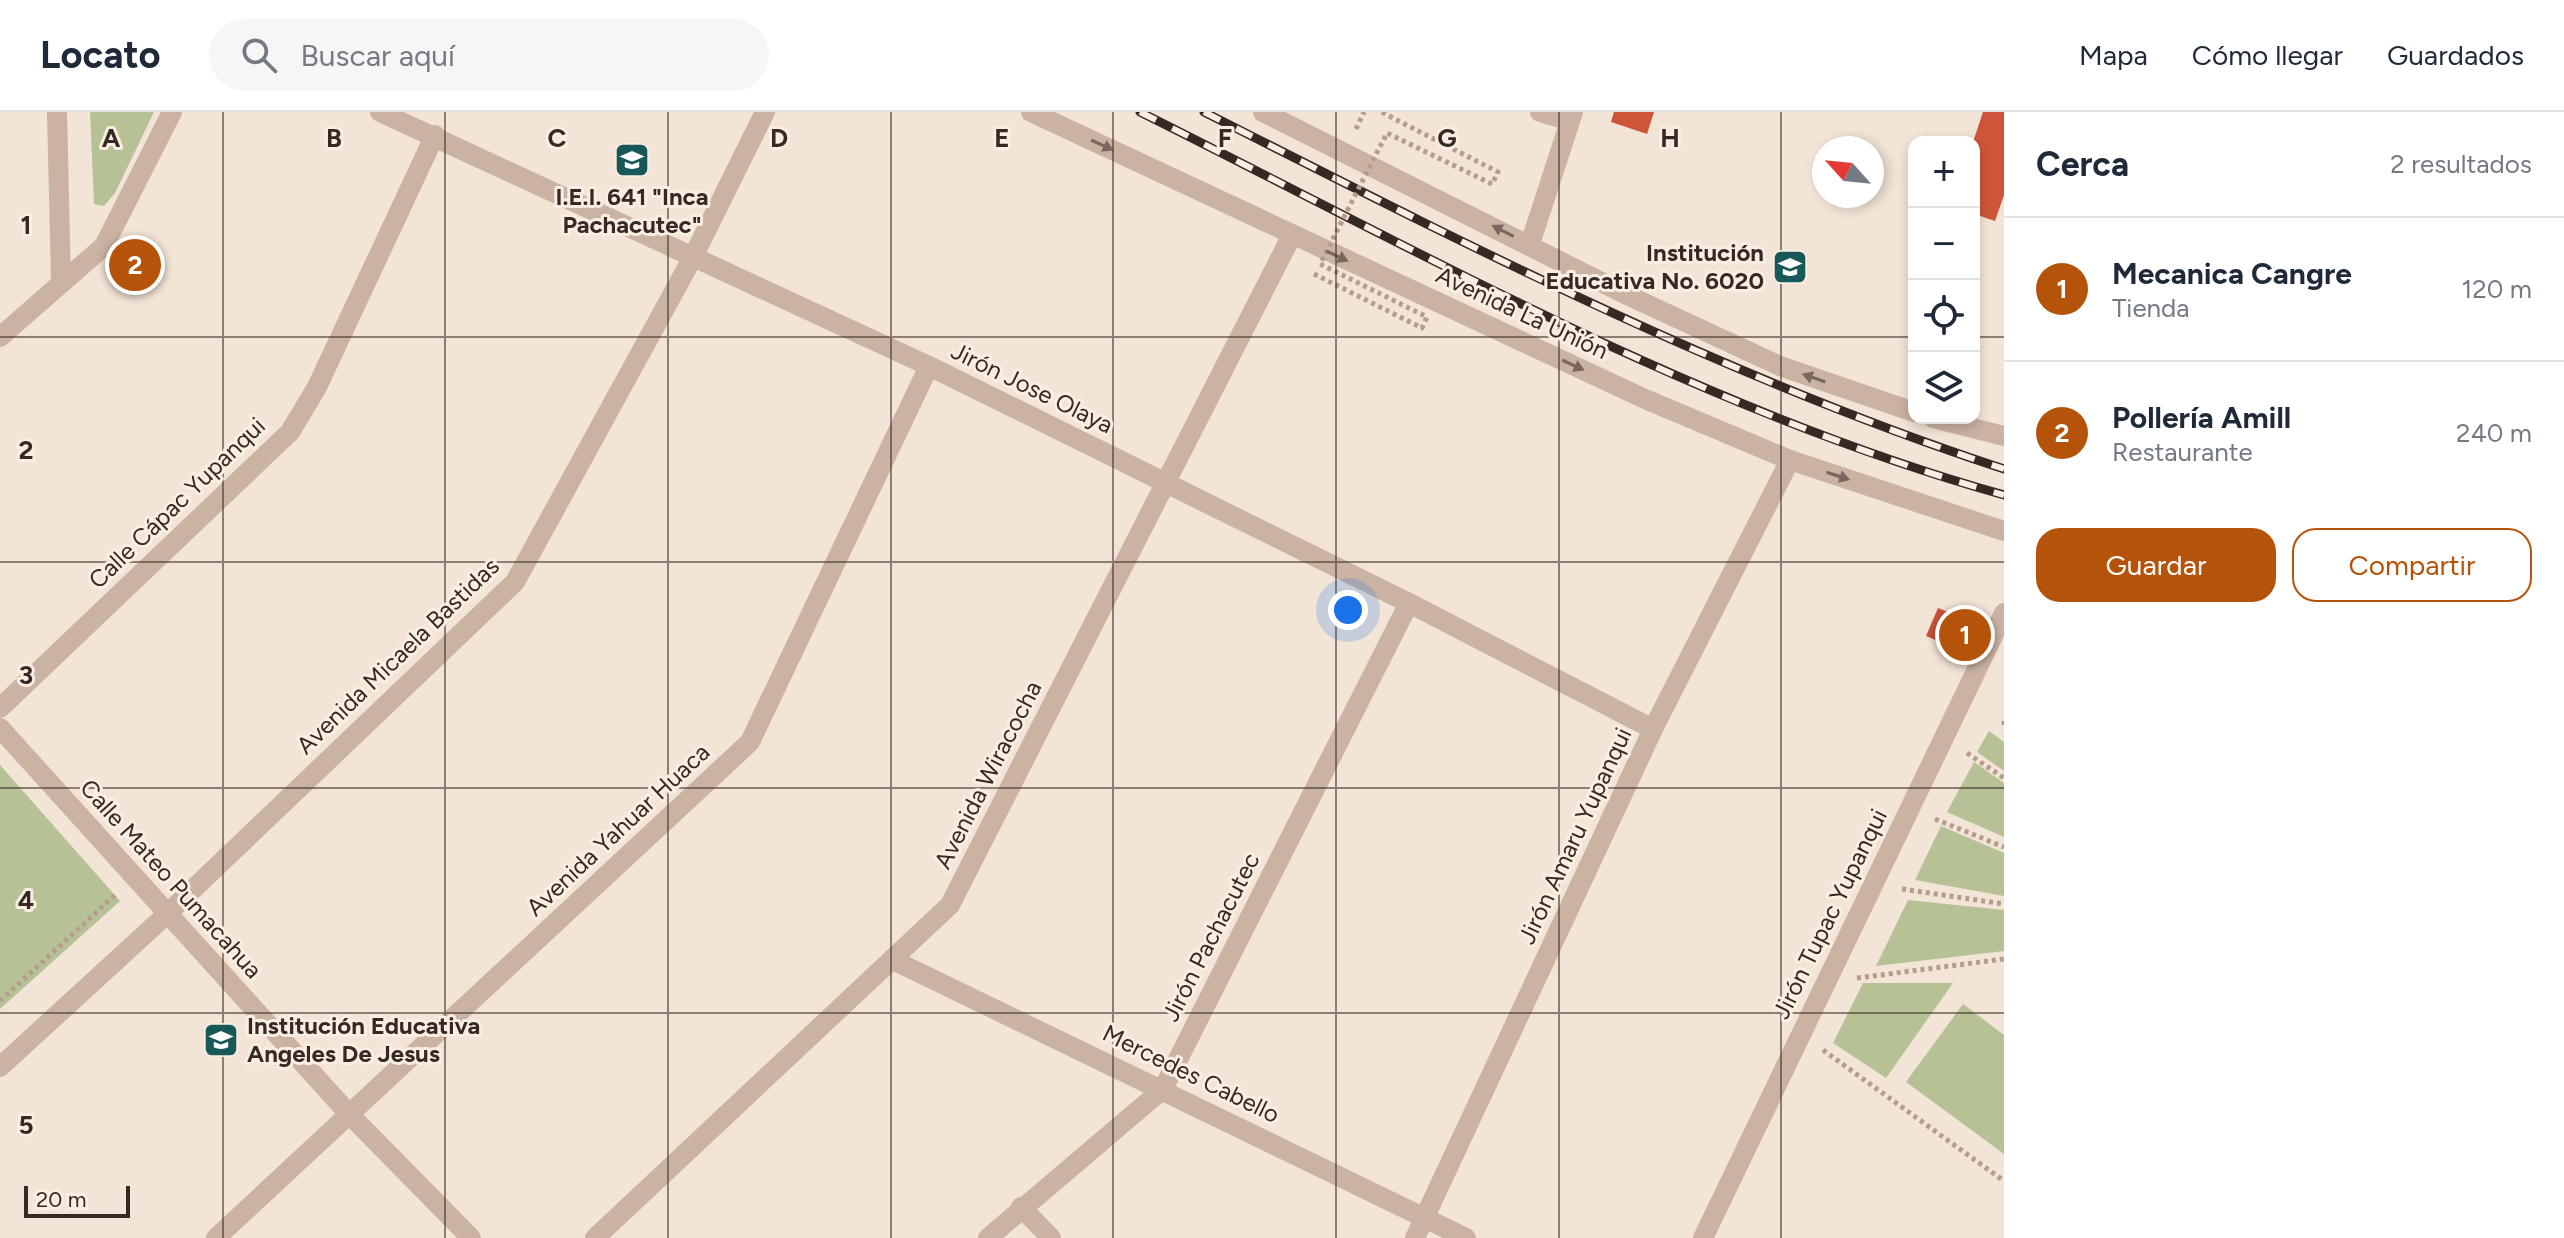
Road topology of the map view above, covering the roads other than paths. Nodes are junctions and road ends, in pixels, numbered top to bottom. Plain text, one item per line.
1 (57, 112) edge
2 (172, 112) edge
3 (380, 112) edge
4 (765, 112) edge
5 (1031, 112) edge
6 (1263, 112) edge
7 (1540, 112) edge
8 (1572, 117) edge
9 (435, 135) junction
10 (1292, 235) junction
11 (1530, 244) junction
12 (693, 257) junction
13 (61, 282) junction
14 (0, 337) edge
15 (929, 366) junction
16 (1908, 410) edge
17 (1957, 424) edge
18 (2004, 436) edge
19 (1790, 460) junction
20 (1168, 483) junction
21 (2004, 531) edge
22 (1409, 603) junction
23 (2004, 613) edge
24 (0, 708) edge
25 (0, 728) edge
26 (1653, 729) junction
27 (167, 914) junction
28 (893, 960) junction
29 (0, 1067) edge
30 (1163, 1089) junction
31 (350, 1115) junction
32 (1021, 1207) junction
33 (1427, 1218) junction
34 (216, 1238) edge
35 (471, 1238) edge
36 (595, 1238) edge
37 (988, 1238) edge
38 (1051, 1238) edge
39 (1415, 1238) edge
40 (1466, 1238) edge
41 (1703, 1238) edge

1 - 13 street
2 - 13 street
3 - 9 street, Jirón Jose Olaya
4 - 12 street, Avenida Micaela Bastidas
5 -> 10 street, Avenida La Unión
11 -> 6 street
7 - 8 street
8 - 11 street
9 - 12 street, Jirón Jose Olaya
9 - 24 street, Calle Cápac Yupanqui
10 -> 19 street, Avenida La Unión
10 - 20 street, Avenida Wiracocha
16 -> 11 street
12 - 15 street, Jirón Jose Olaya
12 - 27 street, Avenida Micaela Bastidas
13 - 14 street
15 - 20 street, Jirón Jose Olaya
15 - 31 street, Avenida Yahuar Huaca
17 - 18 street
19 -> 21 street, Avenida La Unión
19 - 26 street, Jirón Amaru Yupanqui
20 - 22 street, Jirón Jose Olaya
20 - 28 street, Avenida Wiracocha
22 - 26 street, Jirón Jose Olaya
22 - 30 street, Jirón Pachacutec
23 - 41 street, Jirón Tupac Yupanqui
25 - 27 street, Calle Mateo Pumacahua
26 - 33 street, Jirón Amaru Yupanqui
27 - 29 street, Avenida Micaela Bastidas
27 - 31 street, Calle Mateo Pumacahua
28 - 30 street, Mercedes Cabello
28 - 36 street, Avenida Wiracocha
30 - 32 street, Jirón Pachacutec
30 - 33 street, Mercedes Cabello
31 - 34 street, Avenida Yahuar Huaca
31 - 35 street, Calle Mateo Pumacahua
32 - 37 street, Jirón Pachacutec
32 - 38 street
33 - 39 street, Jirón Amaru Yupanqui
33 - 40 street, Mercedes Cabello

